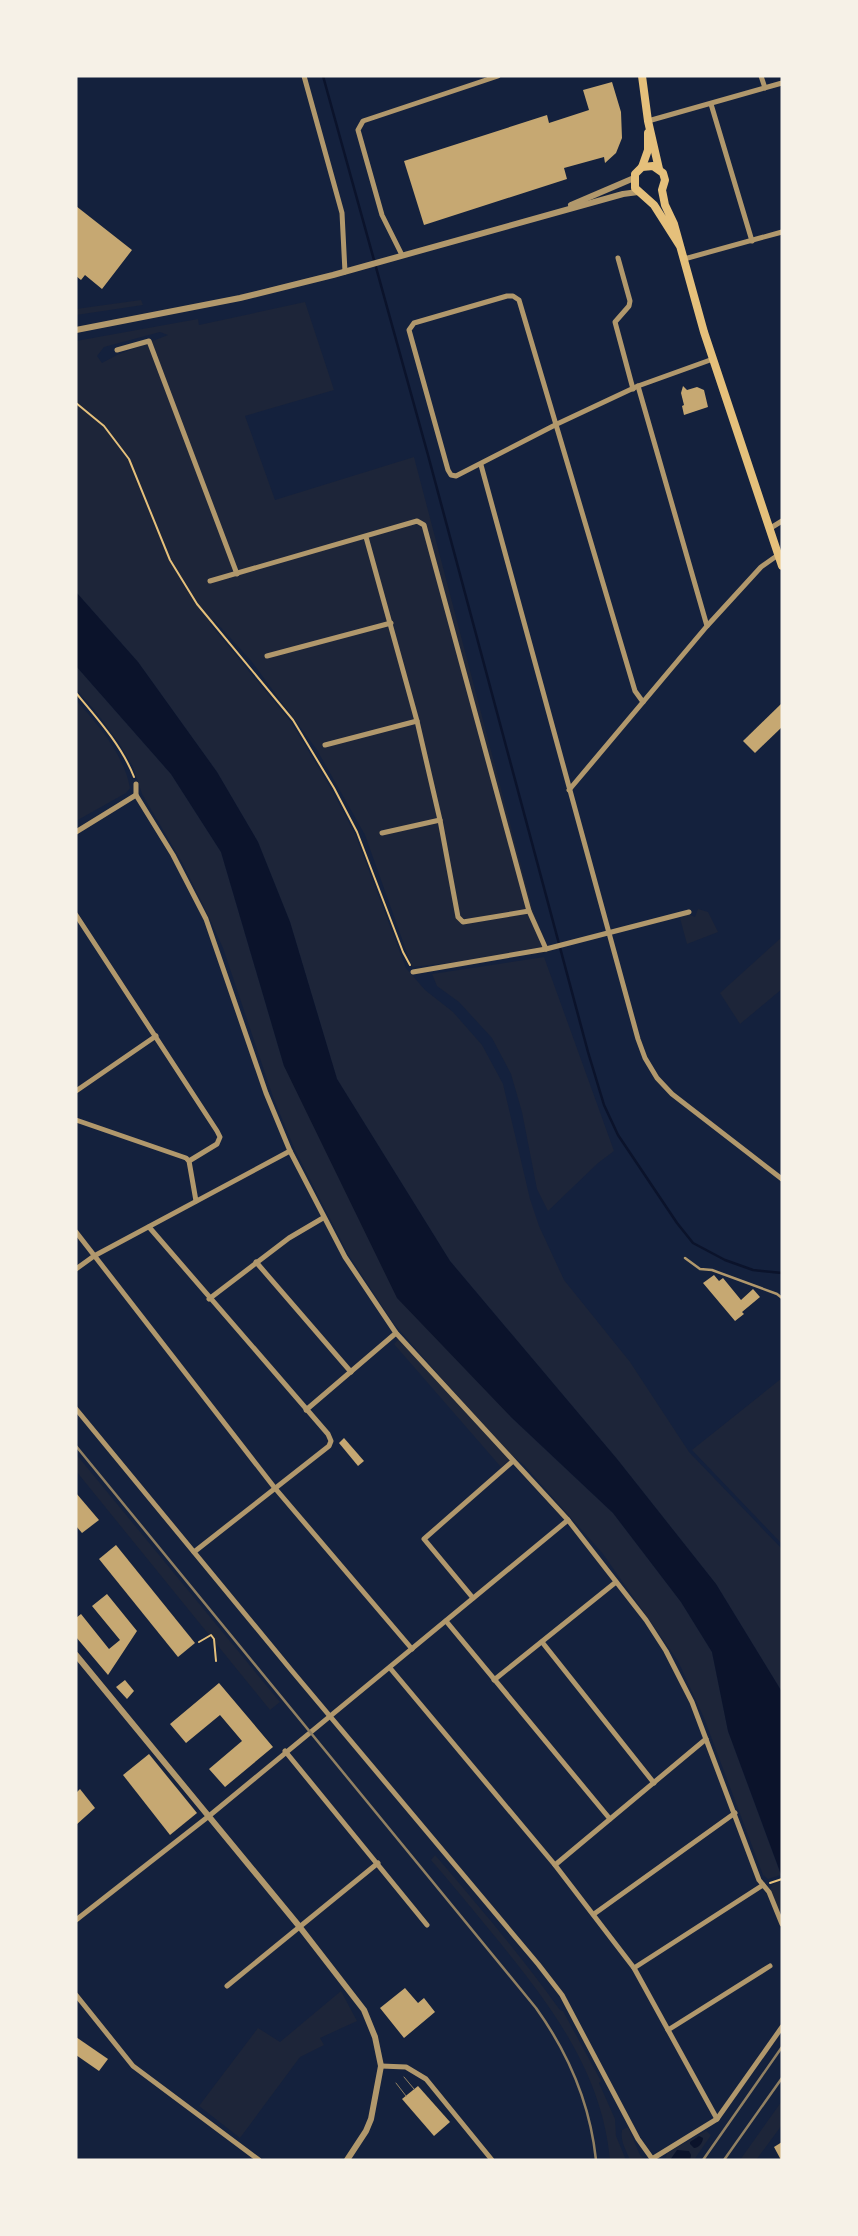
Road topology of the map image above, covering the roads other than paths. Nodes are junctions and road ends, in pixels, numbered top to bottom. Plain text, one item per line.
1 (304, 76) edge
2 (498, 76) edge
3 (642, 76) edge
4 (761, 76) edge
5 (782, 84) edge
6 (765, 88) junction
7 (712, 104) junction
8 (648, 121) junction
9 (642, 167) junction
10 (659, 169) junction
11 (634, 178) junction
12 (662, 190) junction
13 (641, 194) junction
14 (534, 220) junction
15 (782, 232) edge
16 (752, 241) junction
17 (680, 246) junction
18 (402, 255) junction
19 (618, 258) dead end
20 (684, 259) junction
21 (345, 272) junction
22 (76, 330) edge
23 (117, 350) dead end
24 (713, 359) junction
25 (635, 388) junction
26 (557, 424) junction
27 (480, 464) junction
28 (782, 522) edge
29 (769, 529) junction
30 (366, 538) junction
31 (778, 555) junction
32 (782, 566) edge
33 (237, 574) junction
34 (210, 581) dead end
35 (390, 623) junction
36 (707, 626) junction
37 (267, 656) dead end
38 (643, 702) junction
39 (417, 721) junction
40 (325, 745) dead end
41 (136, 784) road end
42 (570, 790) junction
43 (136, 795) junction
44 (440, 820) junction
45 (76, 832) edge
46 (382, 833) dead end
47 (529, 911) junction
48 (689, 912) dead end
49 (76, 915) edge
50 (608, 934) junction
51 (546, 949) junction
52 (413, 972) road end
53 (156, 1036) junction
54 (76, 1090) edge
55 (76, 1120) edge
56 (290, 1151) junction
57 (189, 1160) junction
58 (782, 1179) edge
59 (196, 1201) junction
60 (323, 1218) junction
61 (149, 1227) junction
62 (76, 1232) edge
63 (94, 1256) junction
64 (685, 1258) dead end
65 (256, 1262) junction
66 (76, 1269) edge
67 (782, 1298) edge
68 (209, 1299) junction
69 (396, 1333) junction
70 (351, 1372) junction
71 (76, 1409) edge
72 (306, 1410) junction
73 (513, 1461) junction
74 (274, 1487) junction
75 (568, 1520) junction
76 (194, 1552) junction
77 (616, 1582) junction
78 (473, 1598) junction
79 (446, 1621) junction
80 (542, 1642) junction
81 (412, 1649) junction
82 (76, 1655) edge
83 (390, 1668) junction
84 (494, 1680) junction
85 (330, 1717) junction
86 (706, 1739) junction
87 (285, 1751) junction
88 (654, 1783) junction
89 (736, 1812) junction
90 (209, 1816) junction
91 (610, 1819) junction
92 (378, 1864) junction
93 (555, 1865) junction
94 (763, 1885) junction
95 (594, 1914) junction
96 (76, 1920) edge
97 (782, 1924) edge
98 (427, 1925) dead end
99 (299, 1926) junction
100 (770, 1966) dead end
101 (634, 1968) junction
102 (227, 1986) dead end
103 (76, 1994) edge
104 (782, 2027) edge
105 (668, 2030) junction
106 (381, 2066) junction
107 (717, 2119) junction
108 (652, 2159) edge
109 (258, 2160) edge
110 (347, 2160) edge
111 (492, 2160) edge

1 - 21 street
2 - 18 street
3 - 8 main road
4 - 6 street
5 - 6 street
6 - 7 street
7 - 8 street
7 - 16 street
8 - 9 main road
8 - 10 main road
9 - 10 main road
9 - 11 main road
10 - 12 main road
11 - 13 main road
11 - 14 street
12 - 13 main road
12 - 17 main road
13 - 14 street
13 - 17 main road
14 - 18 street
15 - 16 street
16 - 20 street
17 - 20 main road
18 - 21 street
19 - 25 street
20 - 24 main road
21 - 22 street
23 - 33 street
24 - 25 street
24 - 29 main road
25 - 26 street
25 - 36 street
26 - 27 street
26 - 27 street
26 - 38 street
27 - 42 street
28 - 29 street
29 - 31 main road
30 - 33 street
30 - 35 street
30 - 47 street
31 - 32 main road
31 - 36 street
33 - 34 street
35 - 37 street
35 - 39 street
36 - 38 street
38 - 42 street
39 - 40 street
39 - 44 street
41 - 43 street
42 - 50 street
43 - 45 street
43 - 56 street
44 - 46 street
44 - 47 street
47 - 51 street
48 - 50 street
49 - 53 street
50 - 51 street
50 - 58 street
51 - 52 street
53 - 54 street
53 - 57 street
55 - 57 street
56 - 59 street
56 - 60 street
57 - 59 street
59 - 61 street
60 - 65 street
60 - 69 street
61 - 63 street
61 - 68 street
62 - 63 street
63 - 66 street
63 - 74 street
64 - 67 lane
65 - 68 street
65 - 70 street
68 - 72 street
69 - 70 street
69 - 73 street
70 - 72 street
71 - 76 street
72 - 74 street
73 - 75 street
73 - 78 street
74 - 76 street
74 - 81 street
75 - 77 street
75 - 78 street
76 - 85 street
77 - 80 street
77 - 86 street
78 - 79 street
79 - 81 street
79 - 84 street
80 - 84 street
80 - 88 street
81 - 83 street
82 - 90 street
83 - 85 street
83 - 93 street
84 - 91 street
85 - 87 street
85 - 108 street
86 - 88 street
86 - 89 street
87 - 90 street
87 - 92 street
88 - 91 street
89 - 94 street
89 - 95 street
90 - 96 street
90 - 99 street
91 - 93 street
92 - 98 street
92 - 99 street
93 - 95 street
94 - 97 street
94 - 101 street
95 - 101 street
99 - 102 street
99 - 106 street
100 - 105 street
101 - 105 street
103 - 109 street
104 - 107 street
105 - 107 street
106 - 110 street
106 - 111 street
107 - 108 street

